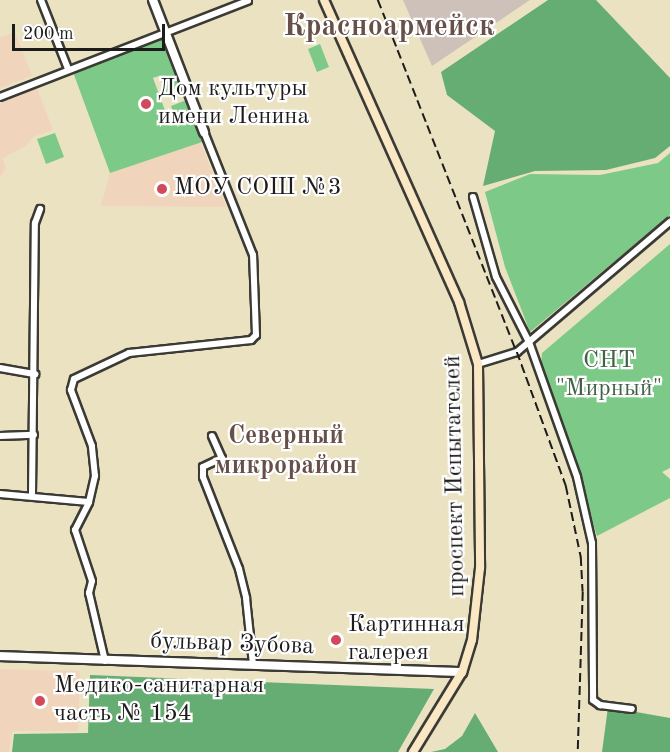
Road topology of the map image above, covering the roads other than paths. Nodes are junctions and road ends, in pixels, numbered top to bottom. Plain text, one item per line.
1 (41, 0) edge
2 (153, 0) edge
3 (324, 0) edge
4 (248, 1) edge
5 (166, 33) junction
6 (68, 69) junction
7 (0, 97) edge
8 (204, 132) joint
9 (473, 197) dead end
10 (40, 209) dead end
11 (670, 222) edge
12 (529, 342) junction
13 (478, 364) junction
14 (0, 368) edge
15 (35, 374) junction
16 (34, 435) junction
17 (0, 436) edge
18 (212, 436) dead end
19 (0, 494) edge
20 (32, 495) junction
21 (89, 502) junction
22 (0, 656) edge
23 (105, 661) junction
24 (253, 665) junction
25 (462, 672) junction
26 (632, 709) dead end
27 (413, 752) edge

1 - 6 street
2 - 5 street
3 - 13 main road, проспект Испытателей
4 - 5 street
5 - 6 street
5 - 8 street
6 - 7 street
8 - 21 street
9 - 12 street
10 - 15 street
11 - 12 street
12 - 13 street
12 - 26 street
13 - 25 main road, проспект Испытателей
14 - 15 street
15 - 16 street
16 - 17 street
16 - 20 street
18 - 24 street
19 - 20 street
20 - 21 street
21 - 23 street
22 - 23 street, бульвар Зубова
23 - 24 street, бульвар Зубова
24 - 25 street, бульвар Зубова
25 - 27 main road, проспект Испытателей

